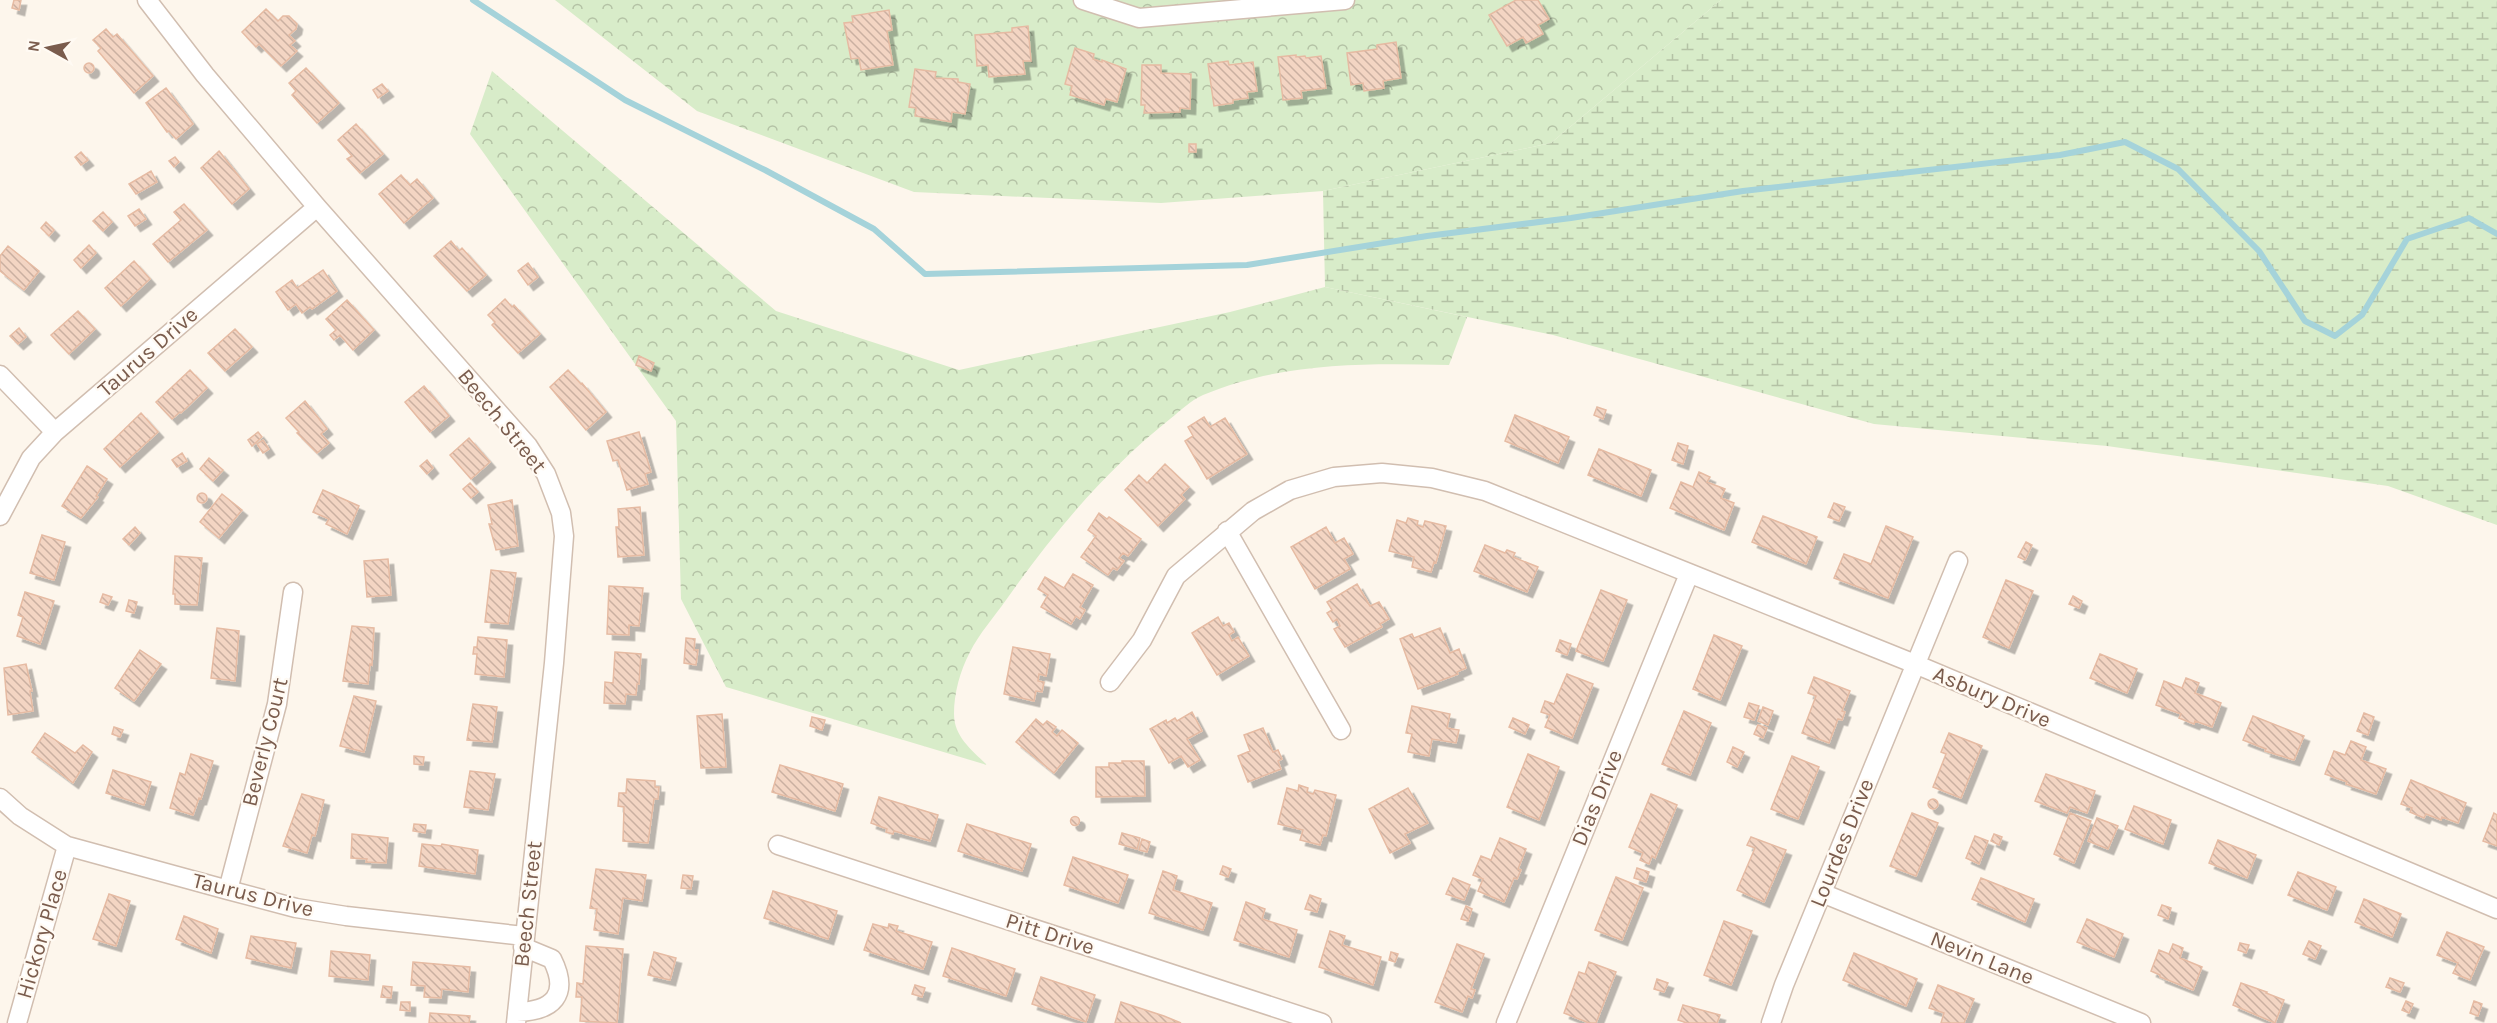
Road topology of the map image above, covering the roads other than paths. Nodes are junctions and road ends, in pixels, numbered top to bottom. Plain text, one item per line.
1 (147, 0) edge
2 (1083, 0) edge
3 (1345, 0) edge
4 (317, 207) junction
5 (0, 375) edge
6 (55, 432) junction
7 (0, 516) edge
8 (1227, 531) junction
9 (1958, 561) dead end
10 (1689, 574) junction
11 (292, 592) dead end
12 (1915, 664) junction
13 (1110, 682) dead end
14 (1341, 730) dead end
15 (0, 798) edge
16 (778, 845) dead end
17 (67, 846) junction
18 (228, 890) junction
19 (1822, 893) junction
20 (2497, 909) edge
21 (524, 942) junction
22 (517, 1018) edge
23 (17, 1023) edge
24 (1322, 1023) edge
25 (1506, 1023) edge
26 (1771, 1023) edge
27 (2141, 1023) edge

1 - 4 street, Beech Street
2 - 3 street
4 - 6 street, Taurus Drive
4 - 21 street, Beech Street
5 - 6 street
6 - 7 street, Taurus Drive
8 - 10 street, Asbury Drive
8 - 13 street, Asbury Drive
8 - 14 street
9 - 12 street, Lourdes Drive
10 - 12 street, Asbury Drive
10 - 25 street, Dias Drive
11 - 18 street, Beverly Court
12 - 19 street, Lourdes Drive
12 - 20 street, Asbury Drive
15 - 17 street, Taurus Drive
16 - 24 street, Pitt Drive
17 - 18 street, Taurus Drive
17 - 23 street, Hickory Place
18 - 21 street, Taurus Drive
19 - 26 street, Lourdes Drive
19 - 27 street, Nevin Lane
21 - 22 street, Beech Street
21 - 22 street, Taurus Drive

